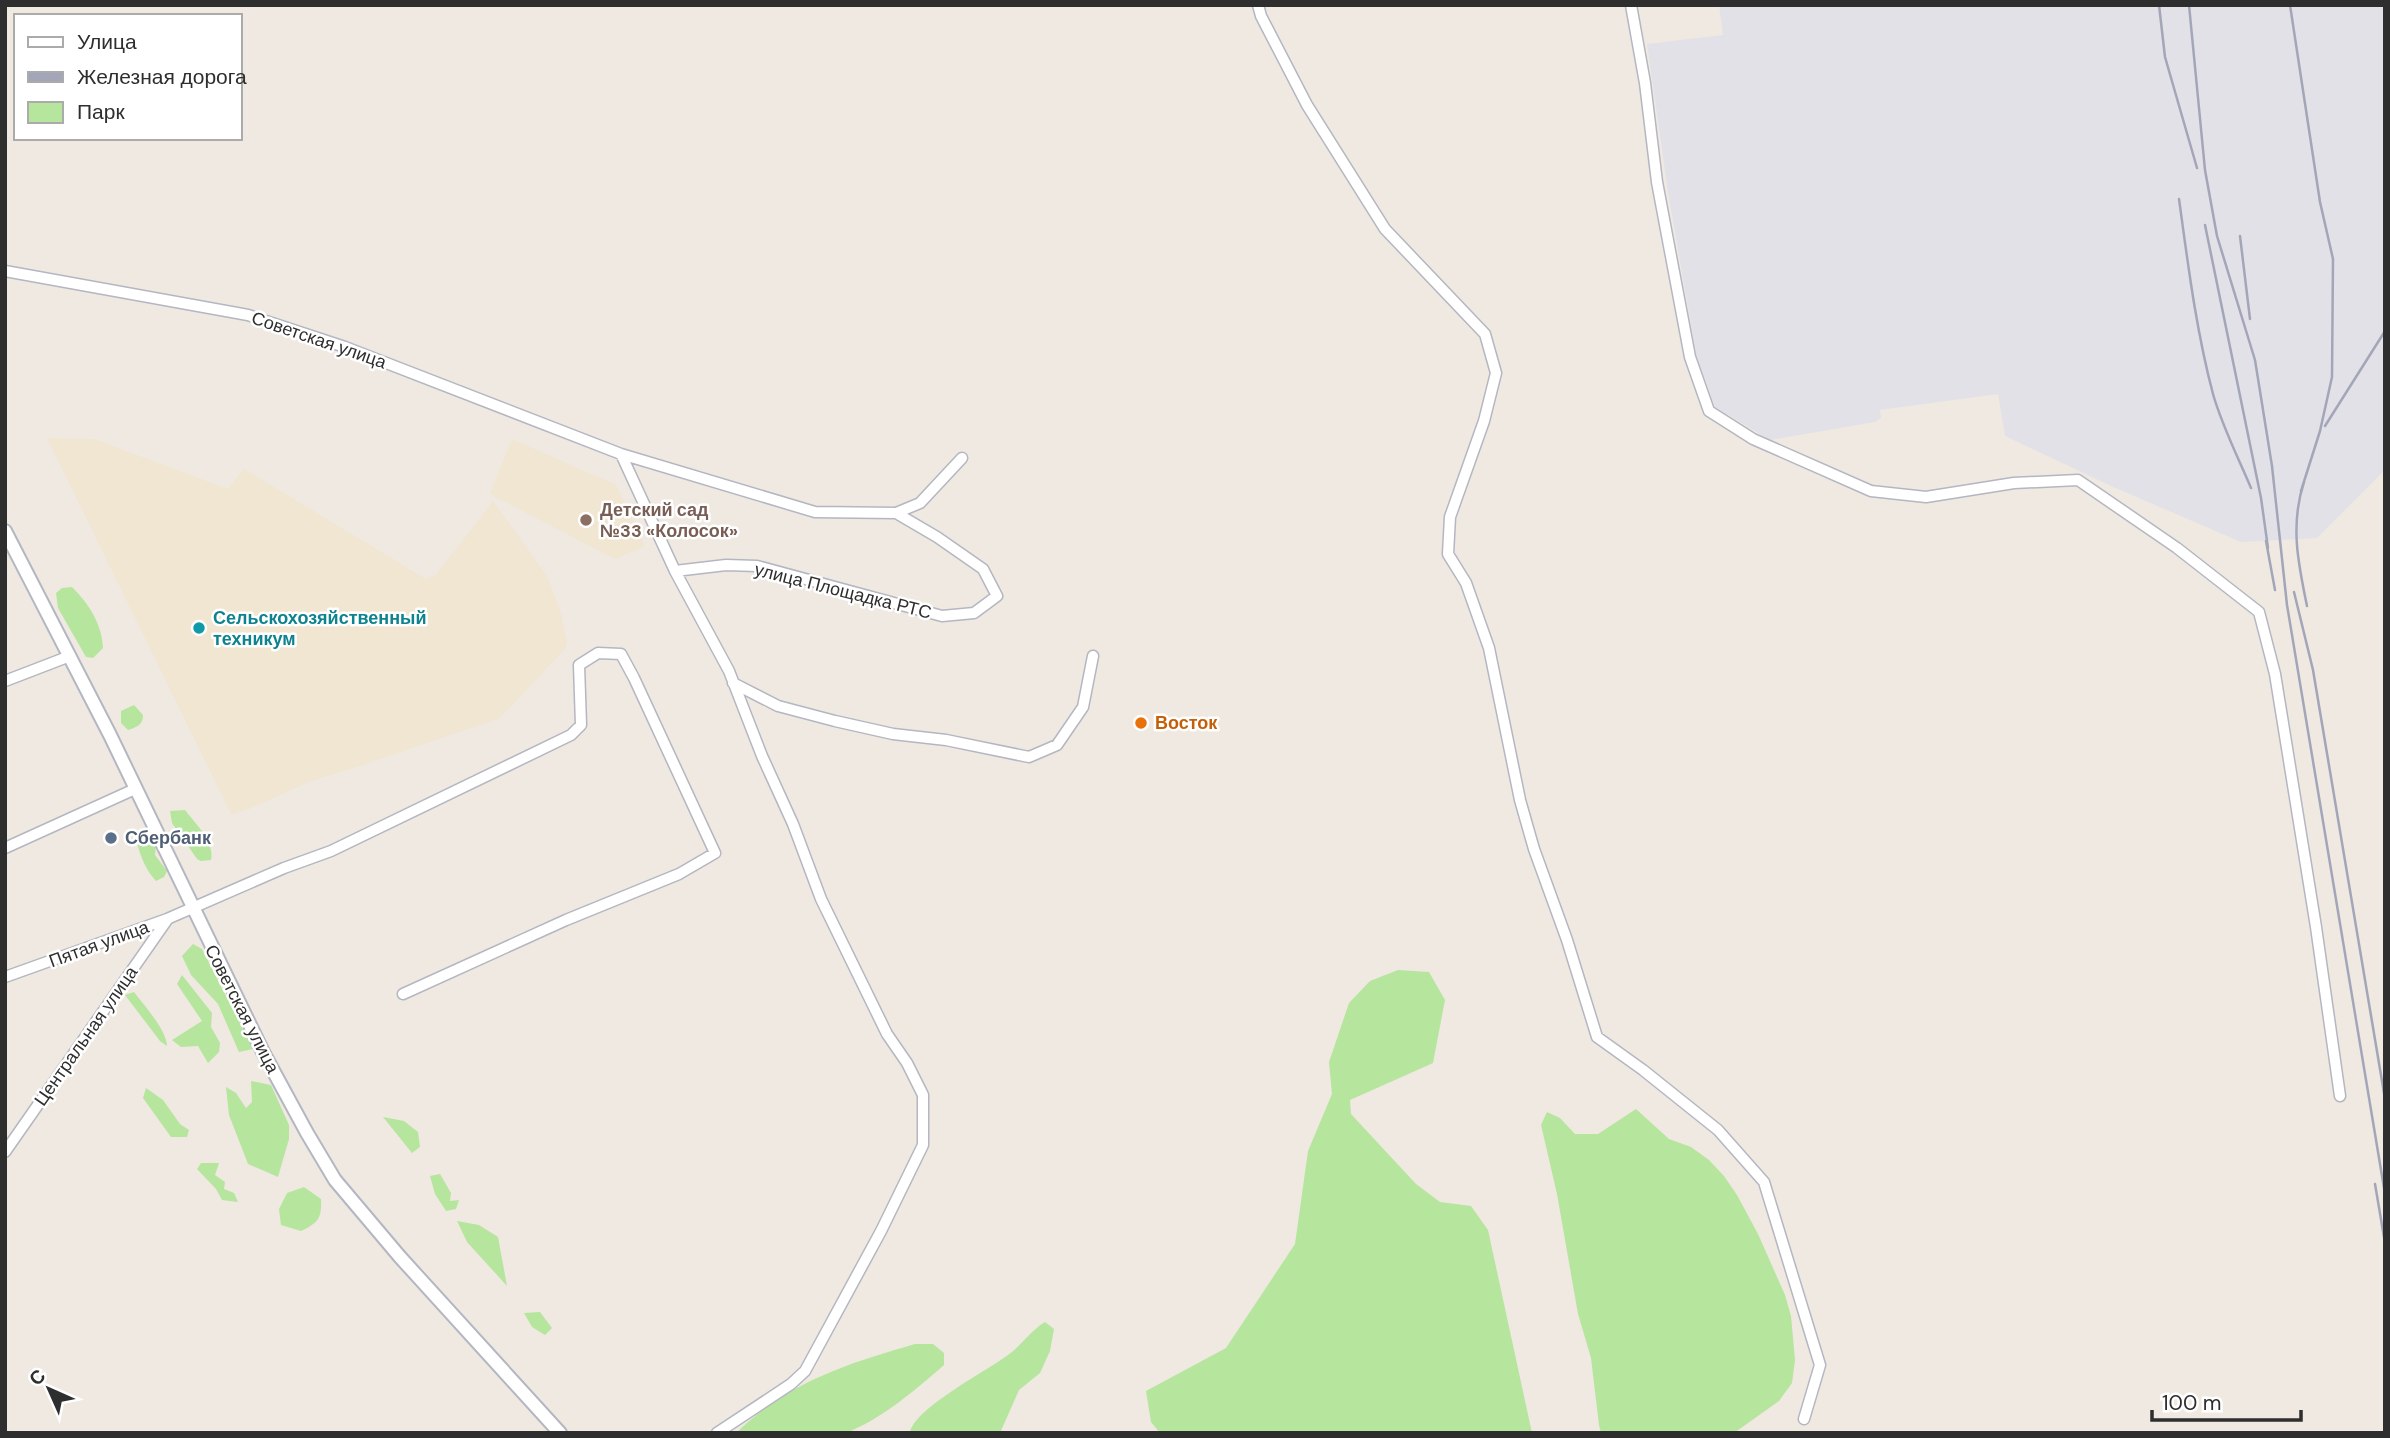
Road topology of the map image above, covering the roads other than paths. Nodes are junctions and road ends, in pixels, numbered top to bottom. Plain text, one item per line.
1 (1258, 5) edge
2 (1631, 5) edge
3 (5, 271) edge
4 (621, 454) junction
5 (962, 458) dead end
6 (896, 513) junction
7 (5, 531) edge
8 (675, 571) junction
9 (70, 656) junction
10 (1093, 656) dead end
11 (5, 681) edge
12 (733, 683) junction
13 (135, 789) junction
14 (5, 848) edge
15 (192, 909) junction
16 (167, 919) junction
17 (5, 977) edge
18 (403, 995) dead end
19 (2340, 1096) dead end
20 (6, 1149) edge
21 (1804, 1419) dead end
22 (559, 1433) edge
23 (717, 1433) edge

1 - 21 street
2 - 19 street
3 - 4 street, Советская улица
4 - 6 street, улица Площадка РТС
4 - 8 street
5 - 6 street, улица Площадка РТС
6 - 8 street, улица Площадка РТС
7 - 9 main road, Советская улица
8 - 12 street
9 - 11 street
9 - 13 main road, Советская улица
10 - 12 street
12 - 23 street
13 - 14 street
13 - 15 main road, Советская улица
15 - 16 street, Пятая улица
15 - 18 street, Пятая улица
15 - 22 main road, Советская улица
16 - 17 street, Пятая улица
16 - 20 street, Центральная улица

